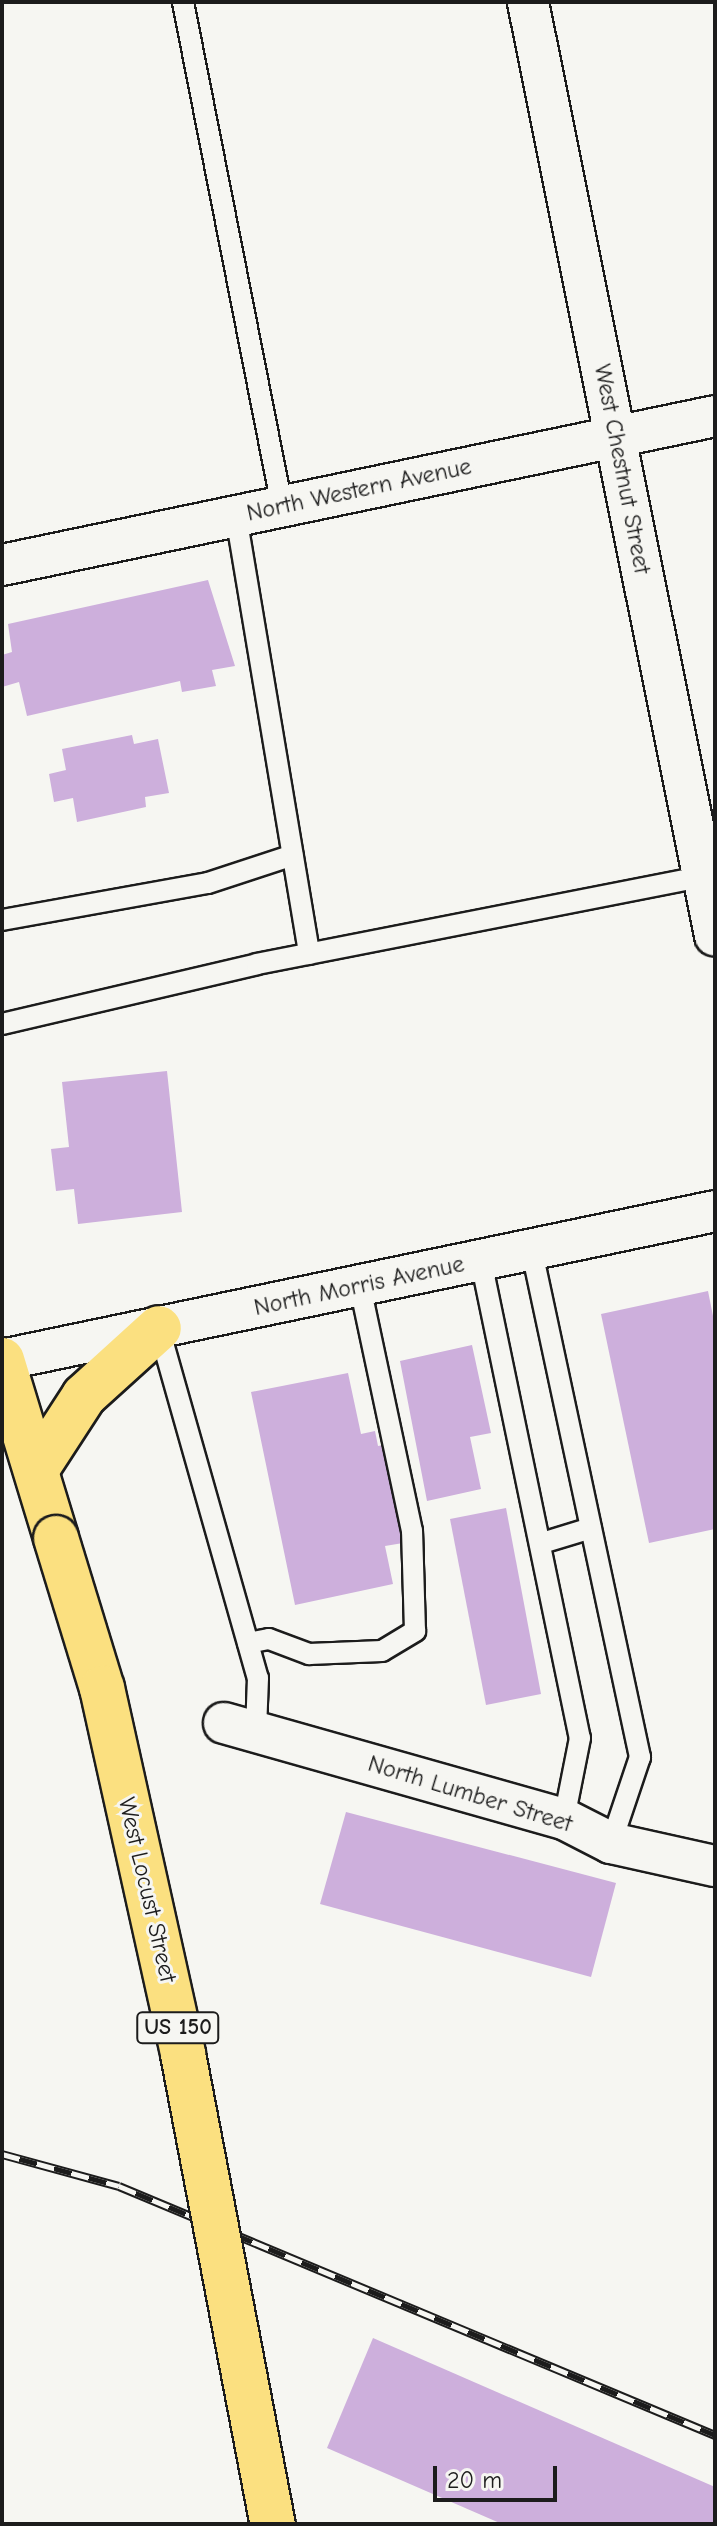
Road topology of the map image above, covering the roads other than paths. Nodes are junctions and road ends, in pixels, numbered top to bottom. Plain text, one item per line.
1 (183, 2) edge
2 (528, 2) edge
3 (715, 416) edge
4 (615, 437) junction
5 (282, 506) junction
6 (236, 516) junction
7 (2, 565) edge
8 (293, 855) junction
9 (709, 876) edge
10 (2, 920) edge
11 (715, 935) edge
12 (309, 954) junction
13 (2, 1024) edge
14 (715, 1211) edge
15 (531, 1247) junction
16 (481, 1261) junction
17 (360, 1286) junction
18 (159, 1328) junction
19 (2, 1360) edge
20 (36, 1470) junction
21 (591, 1528) junction
22 (542, 1543) junction
23 (248, 1643) junction
24 (240, 1727) joint
25 (564, 1819) junction
26 (611, 1843) junction
27 (715, 1866) edge
28 (273, 2524) edge

1 - 5 lane
2 - 4 street, West Chestnut Street
3 - 4 street, North Western Avenue
4 - 5 street, North Western Avenue
4 - 9 street, West Chestnut Street
5 - 6 street, North Western Avenue
6 - 7 street, North Western Avenue
6 - 8 lane
8 - 10 lane
8 - 12 lane
9 - 11 street, West Chestnut Street
9 - 12 lane
12 - 13 lane
14 - 15 street, North Morris Avenue
15 - 16 street, North Morris Avenue
15 - 21 lane
16 - 17 street, North Morris Avenue
16 - 22 lane
17 - 18 street, North Morris Avenue
17 - 23 lane
18 - 19 street, North Morris Avenue
18 - 20 main road
18 - 23 lane
19 - 20 main road, West Locust Street / US 150
20 - 28 main road, West Locust Street / US 150, bridge
21 - 22 lane
21 - 26 lane
22 - 25 lane
23 - 24 lane
24 - 25 street, North Lumber Street
25 - 26 street, North Lumber Street
26 - 27 street, North Lumber Street

